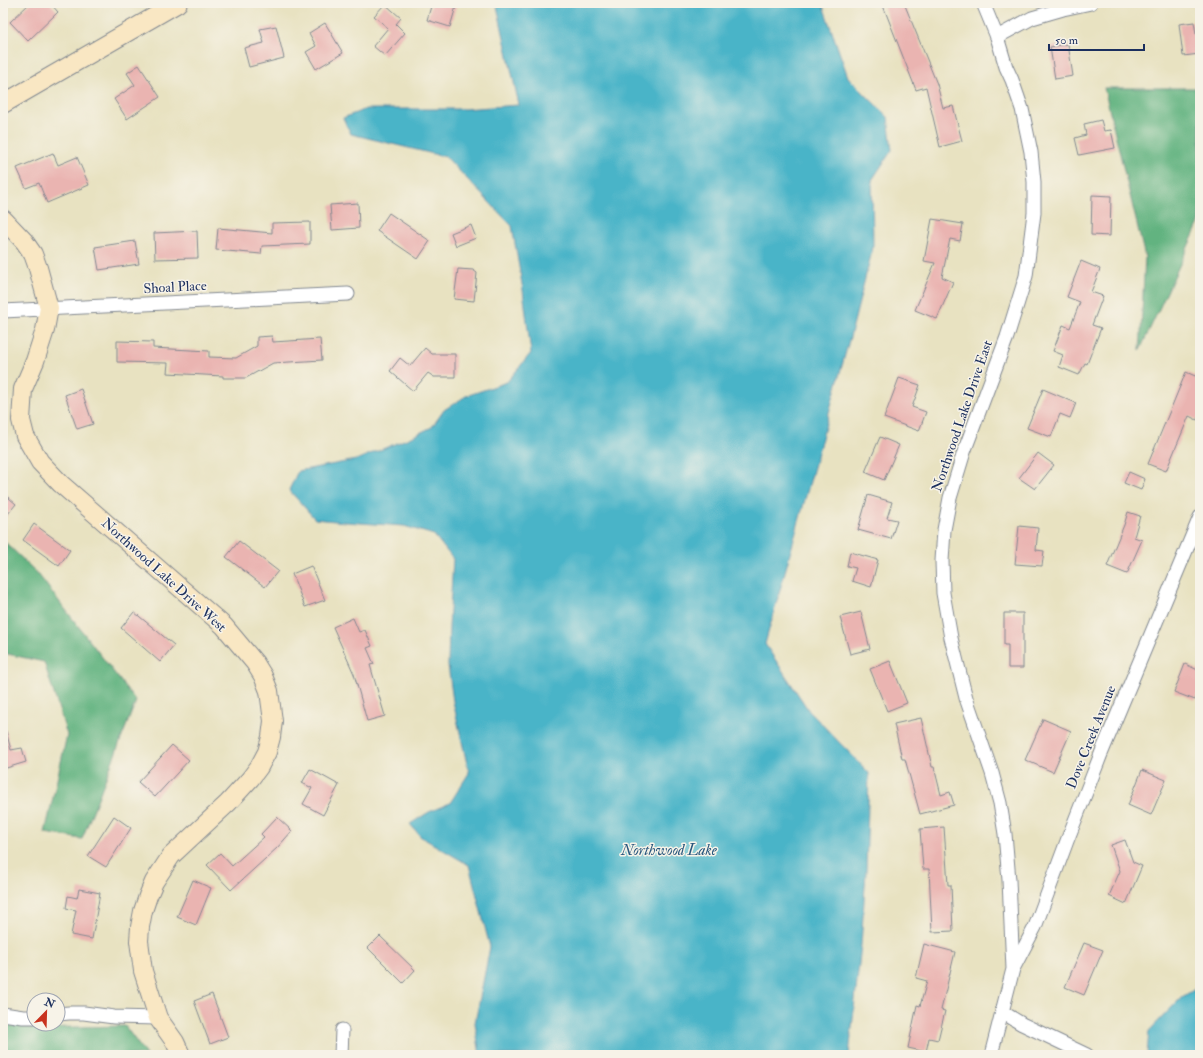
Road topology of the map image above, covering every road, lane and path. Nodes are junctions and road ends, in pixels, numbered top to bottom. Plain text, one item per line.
1 (178, 3) edge
2 (983, 3) edge
3 (1091, 3) edge
4 (997, 37) junction
5 (3, 104) edge
6 (3, 219) edge
7 (348, 294) dead end
8 (49, 308) junction
9 (3, 311) edge
10 (1200, 517) edge
11 (1013, 969) junction
12 (1002, 1012) junction
13 (66, 1013) edge
14 (3, 1014) edge
15 (26, 1017) edge
16 (158, 1018) junction
17 (342, 1030) dead end
18 (181, 1055) edge
19 (341, 1055) edge
20 (991, 1055) edge
21 (1087, 1055) edge

1 - 5 street
2 - 4 street, Northwood Lake Drive East
3 - 4 street
4 - 11 street, Northwood Lake Drive East
6 - 8 street, Northwood Lake Drive West
7 - 8 street, Shoal Place
8 - 9 street, Shoal Place
8 - 16 street, Northwood Lake Drive West
10 - 11 street, Dove Creek Avenue
11 - 12 street, Northwood Lake Drive East
12 - 20 street, Northwood Lake Drive East
12 - 21 street
13 - 16 street
14 - 15 street
16 - 18 street, Northwood Lake Drive West
17 - 19 street

